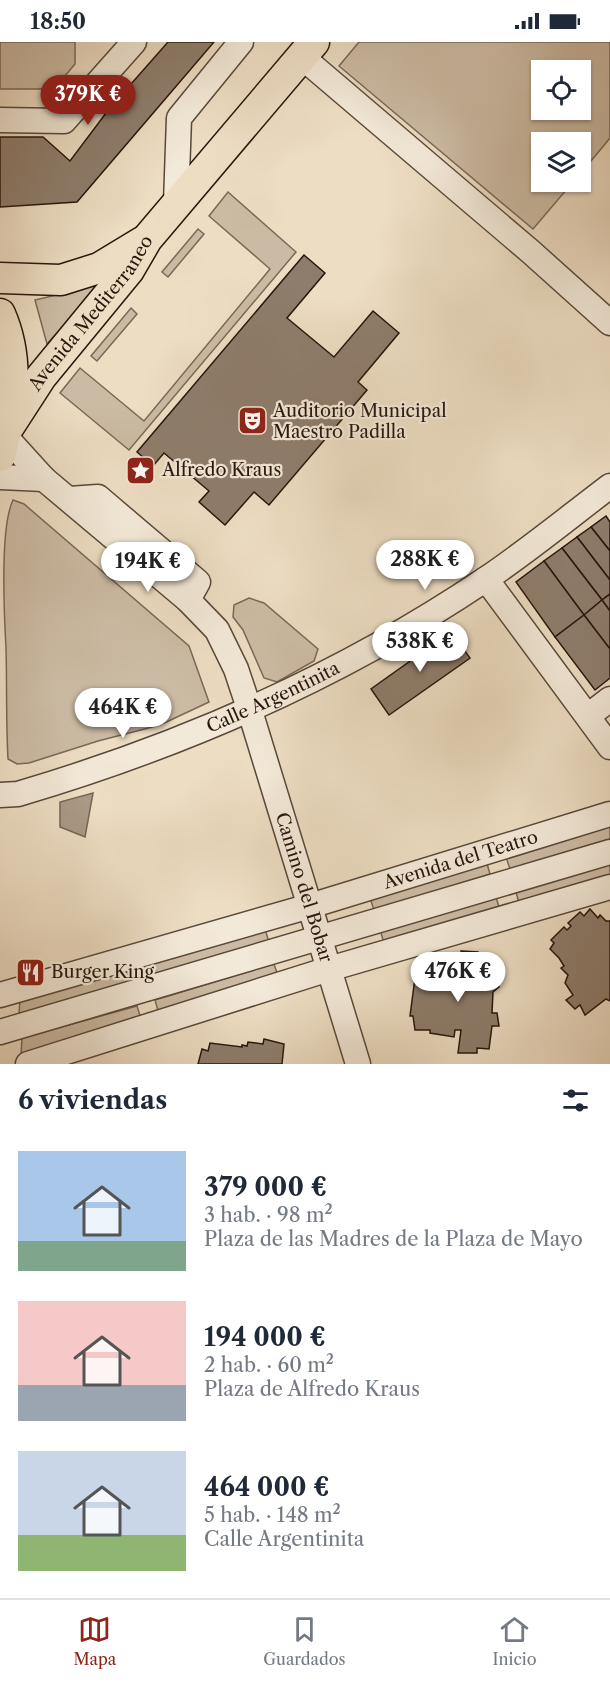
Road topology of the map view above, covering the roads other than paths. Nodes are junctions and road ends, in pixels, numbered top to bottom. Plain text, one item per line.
1 (134, 42) edge
2 (242, 42) edge
3 (308, 50) edge
4 (0, 120) edge
5 (176, 203) junction
6 (147, 239) junction
7 (0, 278) edge
8 (0, 314) edge
9 (610, 323) edge
10 (4, 440) edge
11 (0, 477) edge
12 (45, 479) junction
13 (610, 486) edge
14 (486, 579) junction
15 (610, 699) edge
16 (250, 711) junction
17 (588, 716) junction
18 (610, 747) edge
19 (0, 795) edge
20 (610, 814) edge
21 (610, 852) edge
22 (610, 887) edge
23 (310, 906) junction
24 (320, 938) junction
25 (329, 969) junction
26 (0, 995) edge
27 (0, 1032) edge
28 (28, 1064) edge
29 (358, 1064) edge

1 - 4 street
2 - 5 street
3 - 5 main road
3 - 9 street
5 - 6 main road
6 - 7 main road, Avenida Mediterraneo
6 - 10 main road, Avenida Mediterraneo
8 - 10 main road
10 - 12 street, Camino del Bobar
11 - 12 street
12 - 16 street, Camino del Bobar
13 - 14 street, Calle Argentinita
14 - 16 street, Calle Argentinita
14 - 17 street
15 - 17 street
16 - 19 street, Calle Argentinita
16 - 23 street, Camino del Bobar
17 - 18 street
20 - 23 street, Avenida del Teatro
21 - 24 street, Avenida del Teatro
22 - 25 street
23 - 24 street, Camino del Bobar
23 - 26 street, Avenida del Teatro
24 - 25 street, Camino del Bobar
24 - 27 street, Avenida del Teatro
25 - 28 street
25 - 29 street, Camino del Bobar

